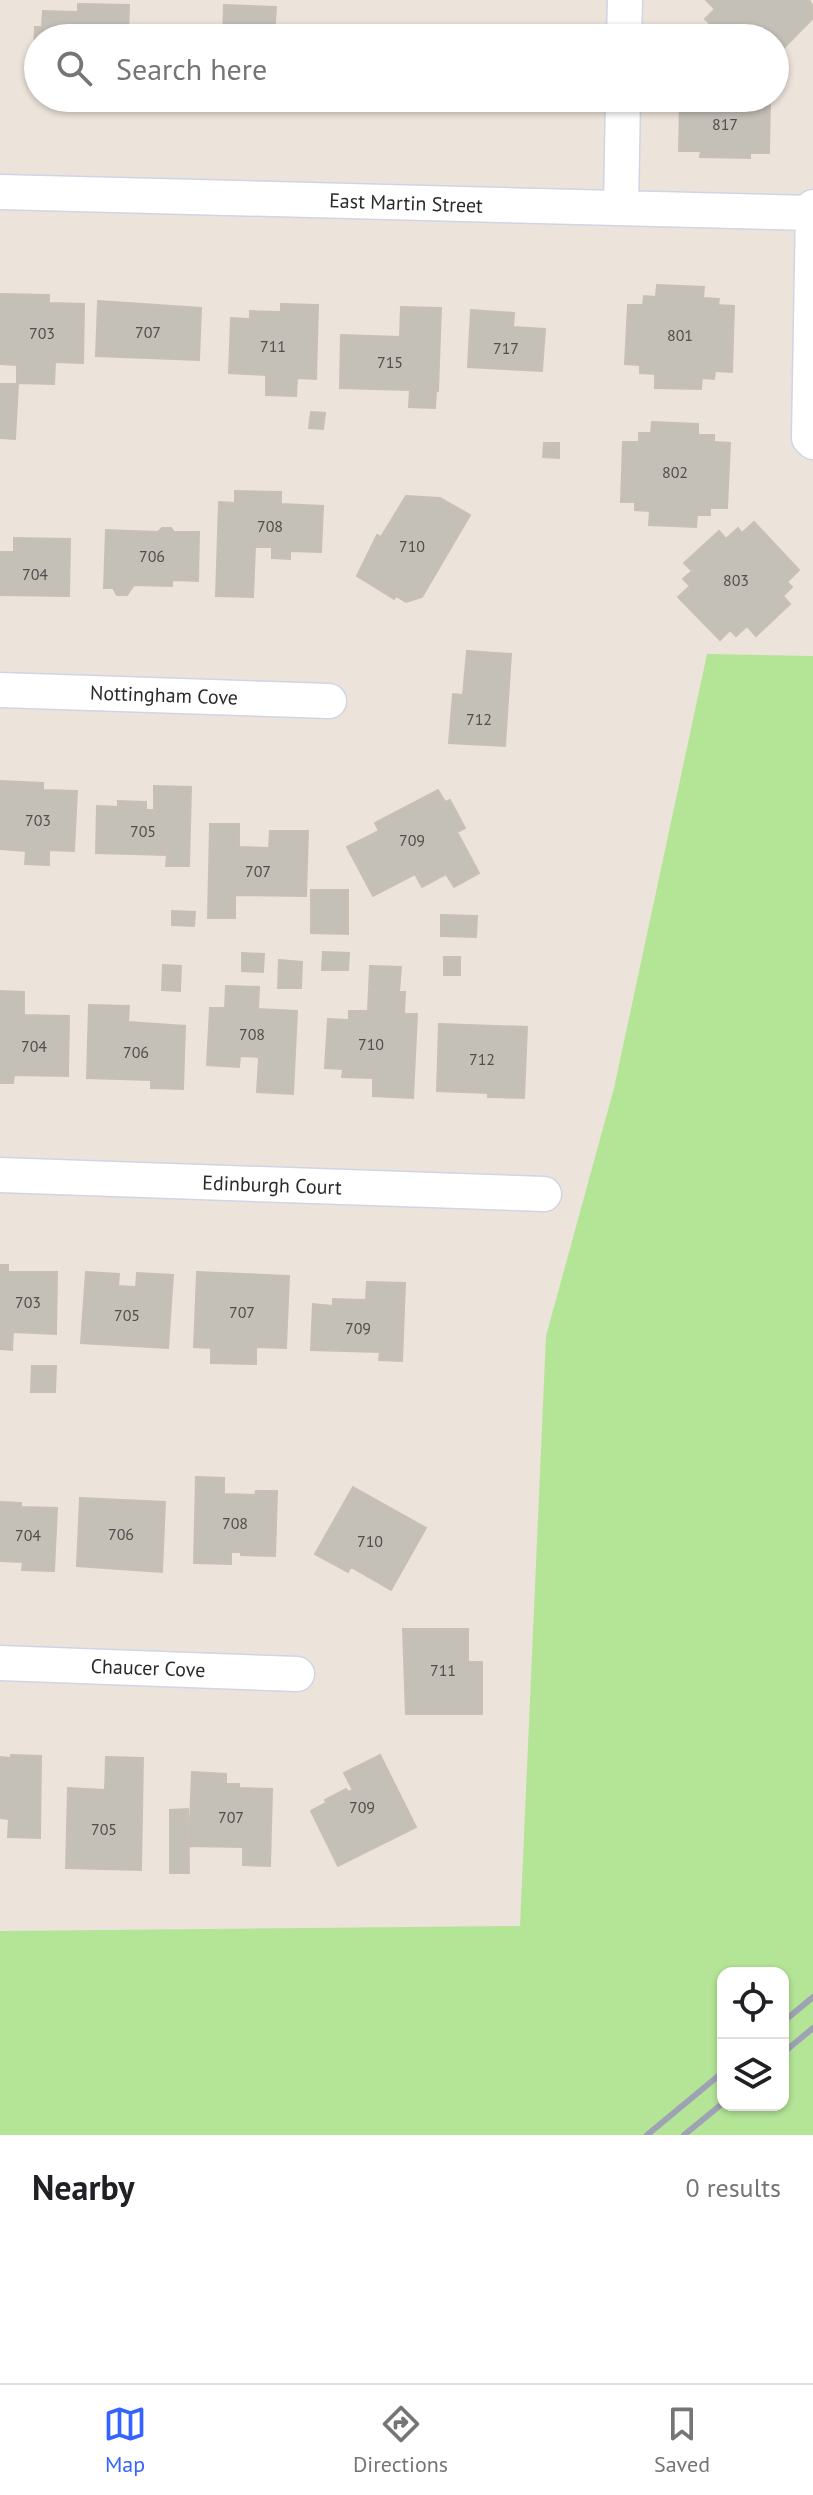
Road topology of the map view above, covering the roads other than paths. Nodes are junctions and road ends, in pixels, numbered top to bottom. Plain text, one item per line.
1 (625, 0) edge
2 (624, 24) edge
3 (623, 112) edge
4 (0, 192) edge
5 (621, 208) junction
6 (812, 210) edge
7 (813, 442) edge
8 (0, 690) edge
9 (329, 701) dead end
10 (0, 1175) edge
11 (544, 1194) dead end
12 (0, 1663) edge
13 (297, 1674) dead end

1 - 2 street
3 - 5 street
4 - 5 street, East Martin Street
5 - 6 street, East Martin Street
6 - 7 street
8 - 9 street, Nottingham Cove
10 - 11 street, Edinburgh Court
12 - 13 street, Chaucer Cove

